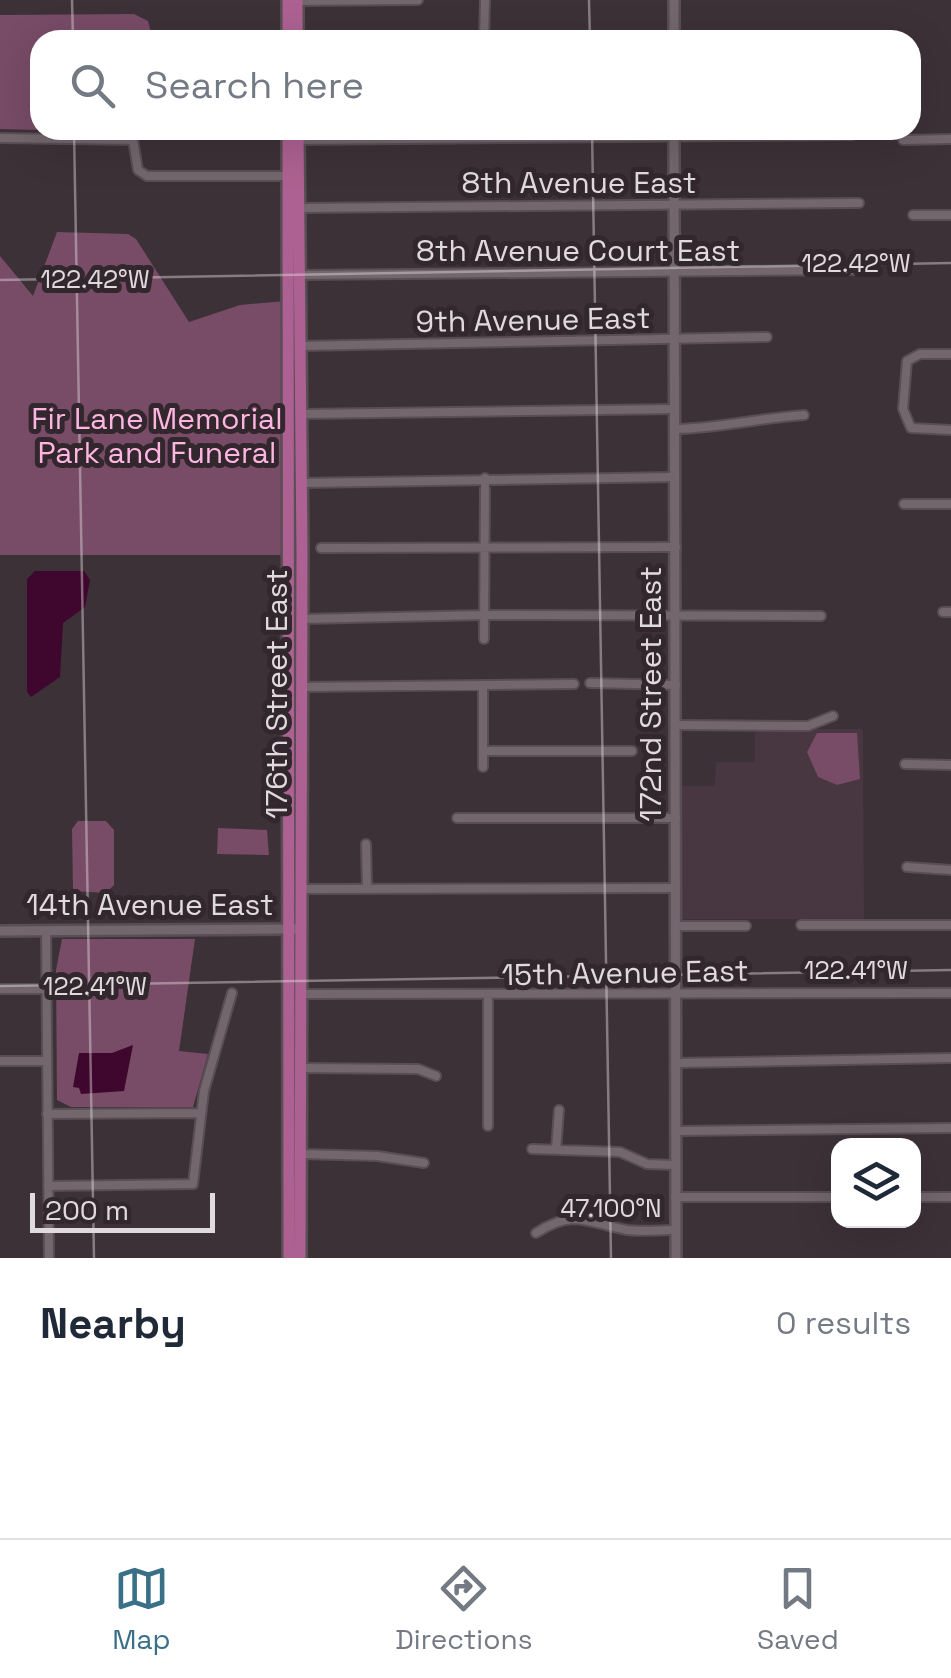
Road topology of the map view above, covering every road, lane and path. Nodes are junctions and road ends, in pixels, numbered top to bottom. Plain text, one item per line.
1 (288, 0) edge
2 (297, 0) edge
3 (418, 0) edge
4 (485, 0) edge
5 (674, 0) edge
6 (288, 30) edge
7 (297, 30) edge
8 (484, 30) edge
9 (674, 30) edge
10 (0, 138) edge
11 (30, 138) edge
12 (951, 139) edge
13 (133, 140) edge
14 (293, 140) edge
15 (295, 140) edge
16 (674, 140) edge
17 (921, 140) edge
18 (289, 160) junction
19 (289, 176) junction
20 (859, 203) dead end
21 (675, 205) junction
22 (299, 208) junction
23 (951, 214) edge
24 (913, 215) dead end
25 (289, 229) junction
26 (858, 270) dead end
27 (675, 273) junction
28 (298, 274) junction
29 (767, 337) dead end
30 (676, 340) junction
31 (300, 346) junction
32 (951, 354) edge
33 (676, 408) junction
34 (302, 414) junction
35 (804, 415) dead end
36 (676, 429) junction
37 (951, 430) edge
38 (675, 477) junction
39 (485, 478) junction
40 (302, 483) junction
41 (904, 504) dead end
42 (951, 504) edge
43 (485, 546) junction
44 (676, 547) junction
45 (321, 548) dead end
46 (292, 566) junction
47 (484, 614) junction
48 (676, 615) junction
49 (821, 616) dead end
50 (302, 619) junction
51 (484, 639) dead end
52 (590, 683) dead end
53 (574, 684) dead end
54 (483, 685) junction
55 (676, 685) junction
56 (302, 688) junction
57 (832, 716) dead end
58 (676, 725) junction
59 (483, 751) junction
60 (632, 751) dead end
61 (905, 764) dead end
62 (951, 765) edge
63 (483, 767) dead end
64 (291, 814) junction
65 (457, 818) dead end
66 (676, 818) junction
67 (366, 844) dead end
68 (906, 867) dead end
69 (951, 870) edge
70 (676, 888) junction
71 (300, 889) junction
72 (367, 889) junction
73 (801, 925) dead end
74 (951, 925) edge
75 (676, 926) junction
76 (746, 926) dead end
77 (295, 929) junction
78 (0, 931) edge
79 (46, 931) junction
80 (46, 988) junction
81 (0, 989) edge
82 (232, 992) dead end
83 (300, 994) junction
84 (676, 994) junction
85 (951, 994) edge
86 (488, 996) junction
87 (951, 1058) edge
88 (0, 1061) edge
89 (47, 1061) junction
90 (675, 1063) junction
91 (300, 1068) junction
92 (436, 1076) dead end
93 (559, 1110) dead end
94 (201, 1113) junction
95 (47, 1114) junction
96 (295, 1115) junction
97 (488, 1126) dead end
98 (951, 1128) edge
99 (676, 1131) junction
100 (532, 1150) dead end
101 (556, 1150) junction
102 (300, 1154) junction
103 (424, 1163) dead end
104 (675, 1165) junction
105 (48, 1186) junction
106 (951, 1196) edge
107 (675, 1197) junction
108 (831, 1197) edge
109 (921, 1197) edge
110 (676, 1230) junction
111 (536, 1233) dead end
112 (49, 1258) edge
113 (289, 1258) edge
114 (300, 1258) edge
115 (676, 1258) edge

1 - 6 main road
2 - 3 street
2 - 7 main road
4 - 8 street
5 - 9 street
10 - 11 street
12 - 17 street
13 - 19 street
14 - 18 main road, 176th Street East
15 - 22 main road, 176th Street East
16 - 21 street, 172nd Street East
18 - 19 main road, 176th Street East
18 - 22 main road
19 - 25 main road, 176th Street East
20 - 21 street, 8th Avenue East
21 - 22 street, 8th Avenue East
21 - 27 street, 172nd Street East
22 - 28 main road, 176th Street East
23 - 24 street
25 - 28 main road
25 - 46 main road, 176th Street East
26 - 27 street, 8th Avenue Court East
27 - 28 street, 8th Avenue Court East
27 - 30 street, 172nd Street East
28 - 31 main road, 176th Street East
29 - 30 street, 9th Avenue East
30 - 31 street, 9th Avenue East
30 - 33 street, 172nd Street East
31 - 34 main road, 176th Street East
32 - 37 street
33 - 34 street
33 - 36 street, 172nd Street East
34 - 40 main road, 176th Street East
35 - 36 street
36 - 38 street, 172nd Street East
38 - 39 street
38 - 44 street, 172nd Street East
39 - 40 street
39 - 43 street
40 - 50 main road, 176th Street East
41 - 42 street
43 - 44 street
43 - 45 street
43 - 47 street
44 - 48 street, 172nd Street East
46 - 50 main road
46 - 64 main road, 176th Street East
47 - 48 street
47 - 50 street
47 - 51 street
48 - 49 street
48 - 55 street, 172nd Street East
50 - 56 main road, 176th Street East
52 - 55 street
53 - 54 street
54 - 56 street
54 - 59 street
55 - 58 street, 172nd Street East
56 - 71 main road, 176th Street East
57 - 58 street
58 - 66 street, 172nd Street East
59 - 60 street
59 - 63 street
61 - 62 street
64 - 71 main road
64 - 77 main road, 176th Street East
65 - 66 street
66 - 70 street, 172nd Street East
67 - 72 street
68 - 69 street
70 - 72 street
70 - 75 street, 172nd Street East
71 - 72 street
71 - 77 main road, 176th Street East
73 - 74 street
75 - 76 street
75 - 84 street, 172nd Street East
77 - 79 street, 14th Avenue East
77 - 83 main road, 176th Street East
77 - 96 main road, 176th Street East
78 - 79 street, 14th Avenue East
79 - 80 street
80 - 81 street
80 - 89 street
82 - 94 street
83 - 86 street, 15th Avenue East
83 - 91 main road, 176th Street East
84 - 85 street, 15th Avenue East
84 - 86 street, 15th Avenue East
84 - 90 street, 172nd Street East
86 - 97 street
87 - 90 street
88 - 89 street
89 - 95 street
90 - 99 street, 172nd Street East
91 - 92 street
91 - 96 main road, 176th Street East
93 - 101 street
94 - 95 street
94 - 105 street
95 - 105 street
96 - 102 main road, 176th Street East
96 - 113 main road, 176th Street East
98 - 99 street
99 - 104 street, 172nd Street East
100 - 101 street
101 - 104 street
102 - 103 street
102 - 114 main road, 176th Street East
104 - 107 street, 172nd Street East
105 - 112 street
106 - 109 street
107 - 108 street
107 - 110 street, 172nd Street East
110 - 111 street
110 - 115 street, 172nd Street East

